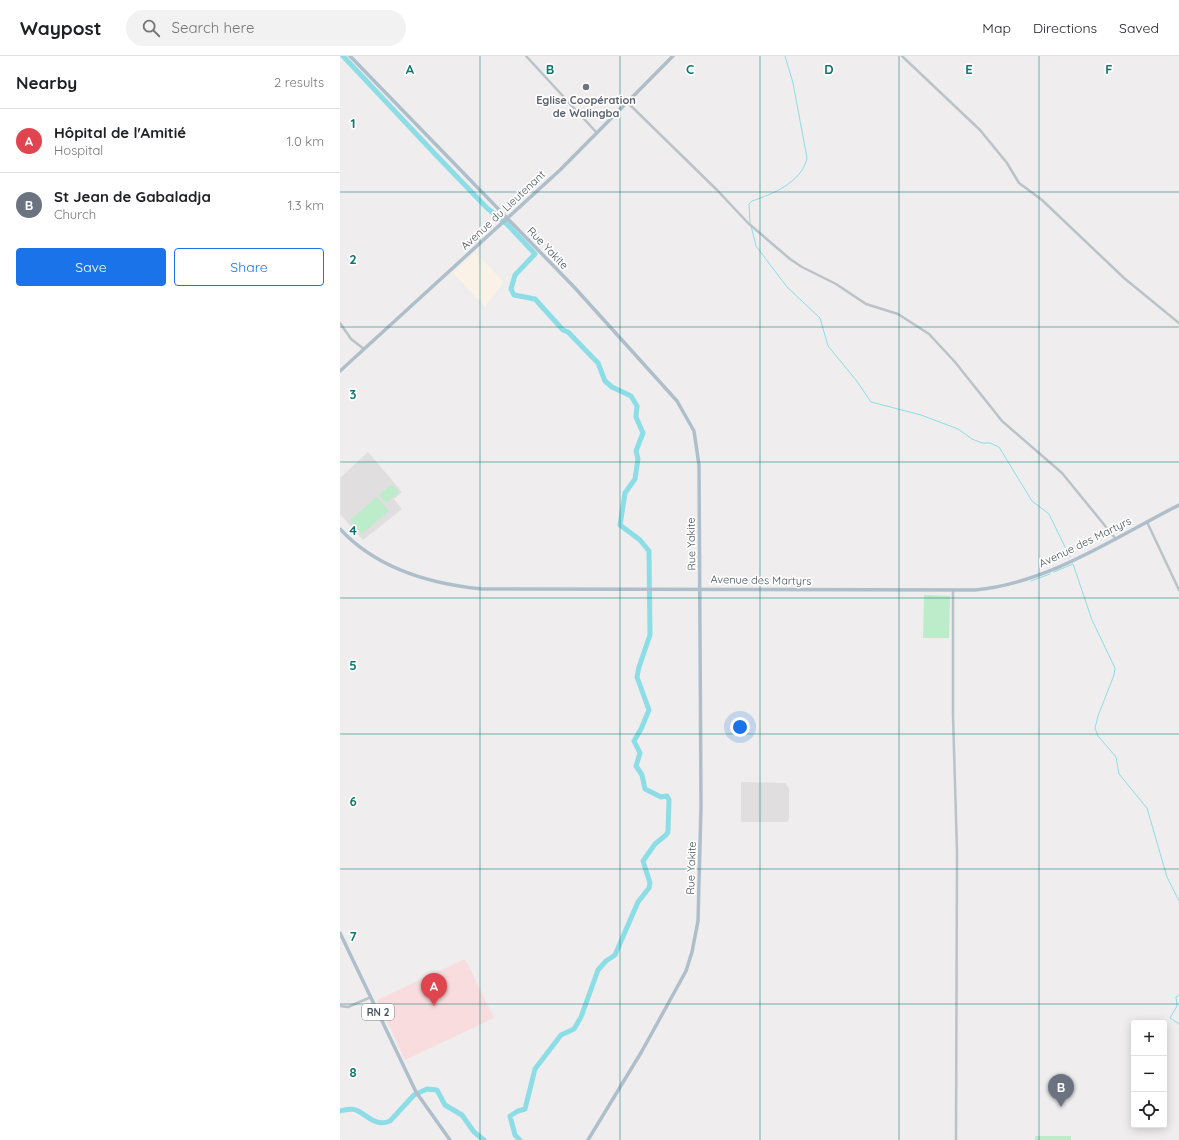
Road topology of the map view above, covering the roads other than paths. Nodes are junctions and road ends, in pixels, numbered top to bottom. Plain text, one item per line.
1 (350, 56) edge
2 (526, 56) edge
3 (673, 56) edge
4 (902, 56) edge
5 (628, 103) junction
6 (597, 134) junction
7 (507, 219) junction
8 (340, 323) edge
9 (1179, 323) edge
10 (364, 349) junction
11 (340, 371) edge
12 (1179, 505) edge
13 (1147, 522) junction
14 (340, 528) edge
15 (1115, 538) junction
16 (701, 589) junction
17 (953, 590) junction
18 (1179, 590) edge
19 (340, 933) edge
20 (371, 997) junction
21 (340, 1006) edge
22 (450, 1140) edge
23 (588, 1140) edge
24 (956, 1140) edge

1 - 7 main road, Rue Yakite
2 - 6 street
3 - 5 main road, Avenue du Lieutenant
4 - 9 street
5 - 6 main road, Avenue du Lieutenant
5 - 15 street
6 - 7 main road, Avenue du Lieutenant
7 - 10 main road, Avenue du Lieutenant
7 - 16 main road, Rue Yakite
8 - 10 street
10 - 11 main road, Avenue du Lieutenant
12 - 13 main road, Avenue des Martyrs
13 - 15 main road, Avenue des Martyrs
13 - 18 street
14 - 16 main road, Avenue des Martyrs
15 - 17 main road, Avenue des Martyrs
16 - 17 main road, Avenue des Martyrs
16 - 23 main road, Rue Yakite
17 - 24 street
19 - 20 main road, RN 2
20 - 21 street
20 - 22 main road, RN 2

